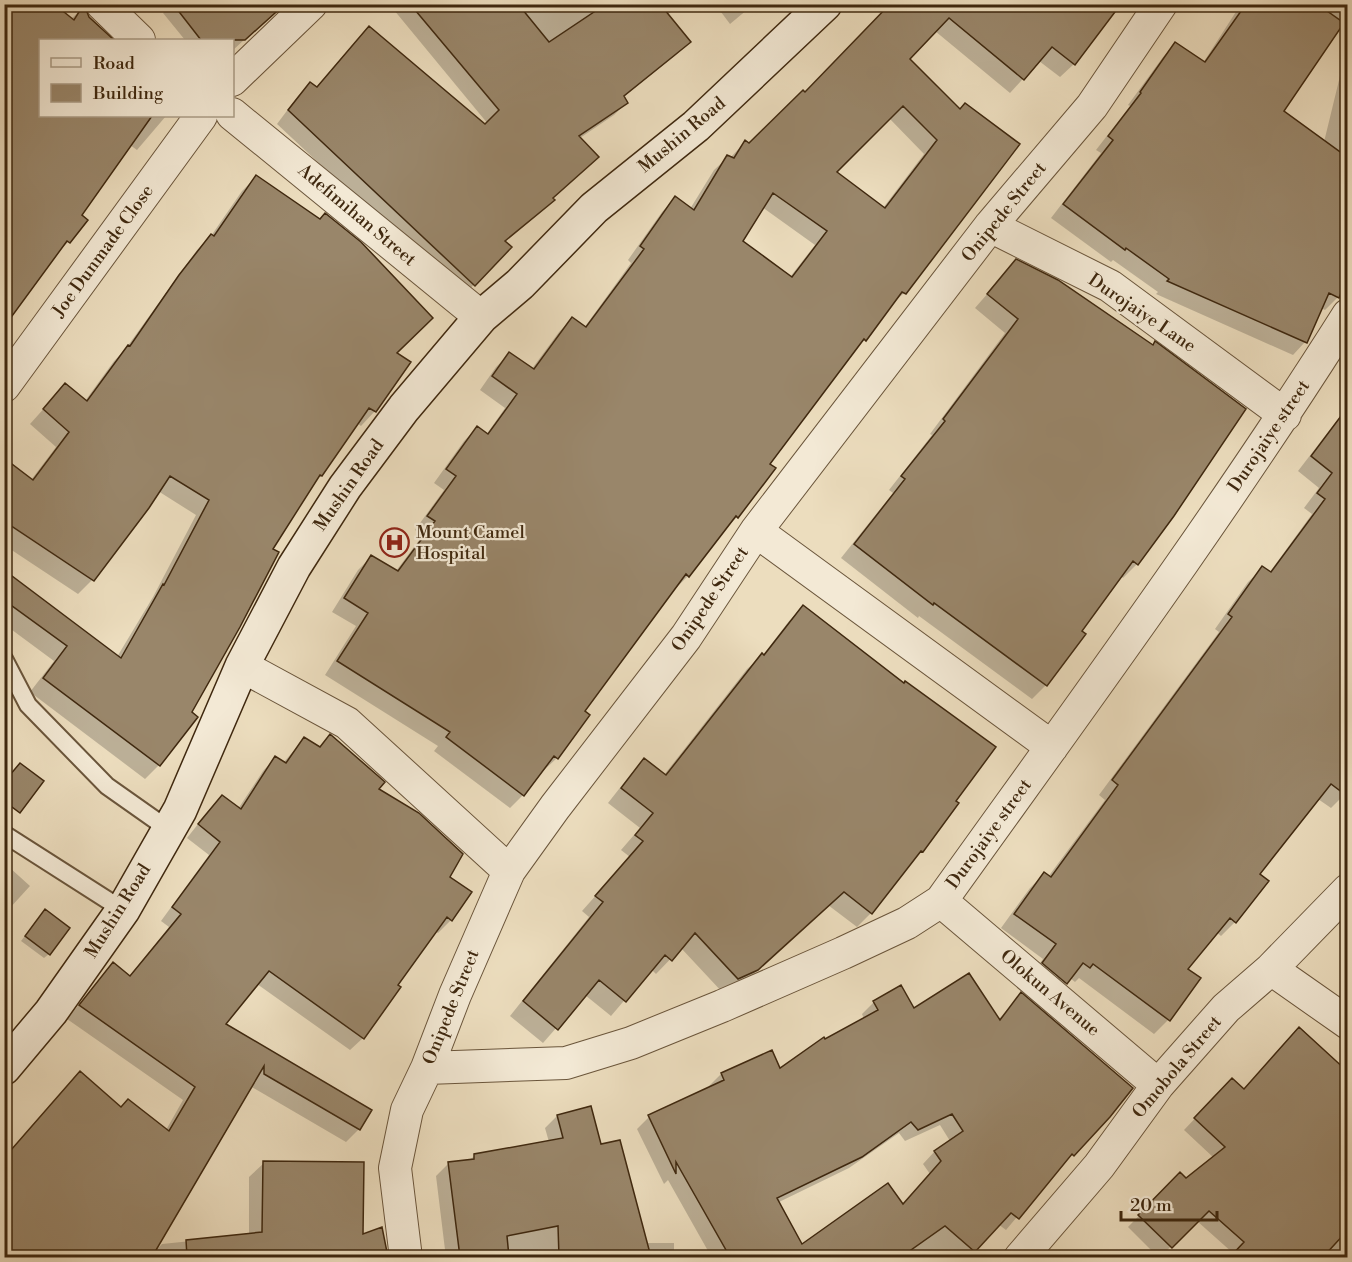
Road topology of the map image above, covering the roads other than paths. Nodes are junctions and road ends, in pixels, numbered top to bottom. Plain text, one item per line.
1 (102, 4) edge
2 (311, 4) edge
3 (825, 4) edge
4 (1161, 4) edge
5 (138, 39) edge
6 (234, 78) edge
7 (234, 116) edge
8 (200, 117) edge
9 (990, 226) junction
10 (1347, 315) edge
11 (481, 317) junction
12 (4, 386) edge
13 (1285, 415) junction
14 (756, 531) junction
15 (4, 659) edge
16 (243, 666) junction
17 (1052, 747) junction
18 (168, 829) junction
19 (4, 834) edge
20 (509, 872) junction
21 (1347, 890) edge
22 (941, 901) junction
23 (123, 910) junction
24 (1271, 969) junction
25 (1347, 1023) edge
26 (4, 1068) edge
27 (428, 1068) junction
28 (1158, 1085) junction
29 (406, 1257) edge
30 (1020, 1257) edge

1 - 5 street
2 - 6 street
3 - 11 main road, Mushin Road
4 - 9 street, Onipede Street
7 - 11 street, Adefimihan Street
8 - 12 street, Joe Dunmade Close
9 - 13 street, Durojaiye Lane
9 - 14 street, Onipede Street
10 - 13 street, Durojaiye street
11 - 16 main road, Mushin Road
13 - 17 street, Durojaiye street
14 - 17 street
14 - 20 street, Onipede Street
15 - 18 lane
16 - 18 main road, Mushin Road
16 - 20 street
17 - 22 street, Durojaiye street
18 - 23 main road, Mushin Road
19 - 23 lane
20 - 27 street, Onipede Street
21 - 24 street, Omobola Street
22 - 27 street, Durojaiye street
22 - 28 street, Olokun Avenue
23 - 26 main road, Mushin Road
24 - 25 street
24 - 28 street, Omobola Street
27 - 29 street, Onipede Street
28 - 30 street, Omobola Street

